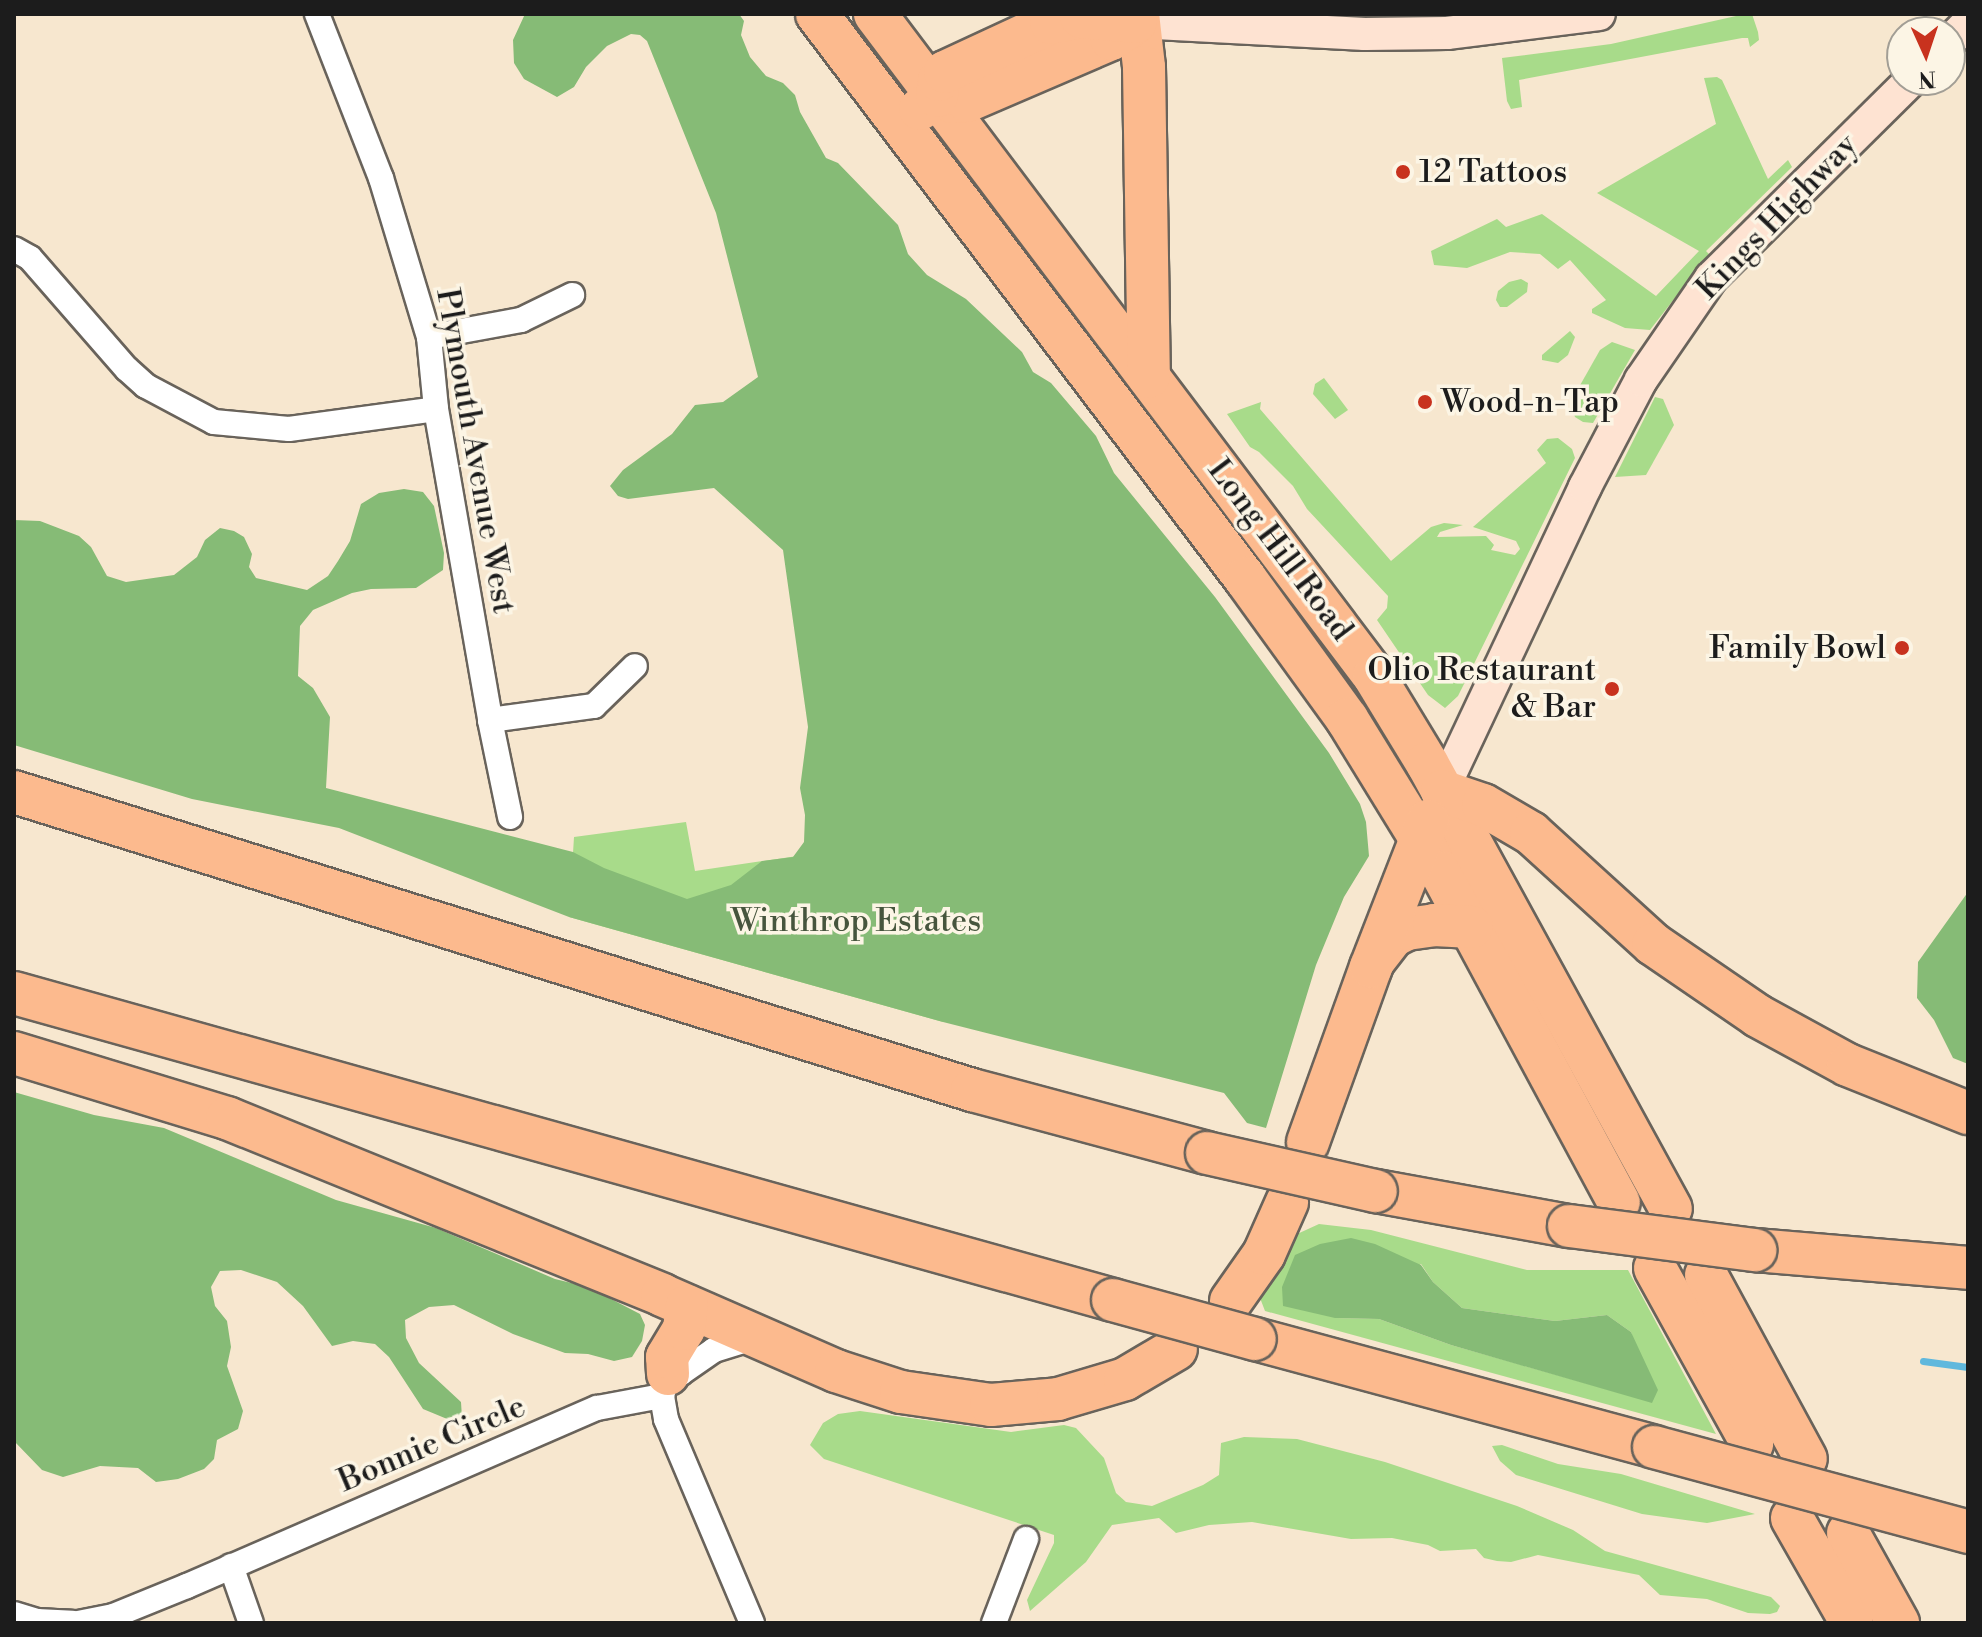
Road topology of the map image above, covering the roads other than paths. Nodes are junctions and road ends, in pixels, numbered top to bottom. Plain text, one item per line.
1 (317, 14) edge
2 (817, 14) edge
3 (875, 14) edge
4 (1599, 14) edge
5 (1078, 15) edge
6 (1135, 17) edge
7 (937, 96) junction
8 (1895, 96) edge
9 (901, 124) junction
10 (14, 249) edge
11 (572, 295) dead end
12 (429, 337) junction
13 (1149, 377) junction
14 (436, 409) junction
15 (635, 666) dead end
16 (490, 720) junction
17 (14, 778) edge
18 (1442, 791) junction
19 (14, 792) edge
20 (510, 817) dead end
21 (157, 836) junction
22 (1422, 837) junction
23 (1472, 927) junction
24 (1371, 967) junction
25 (14, 973) edge
26 (14, 993) edge
27 (14, 1053) edge
28 (1968, 1113) edge
29 (1308, 1142) dead end
30 (1287, 1202) dead end
31 (1619, 1202) dead end
32 (1671, 1209) dead end
33 (928, 1247) junction
34 (1655, 1268) dead end
35 (1968, 1268) edge
36 (1706, 1275) dead end
37 (1231, 1301) dead end
38 (687, 1306) junction
39 (758, 1337) junction
40 (1176, 1349) dead end
41 (665, 1385) junction
42 (1752, 1444) dead end
43 (1806, 1459) dead end
44 (1792, 1518) dead end
45 (1968, 1532) edge
46 (1848, 1533) dead end
47 (1026, 1539) dead end
48 (231, 1566) junction
49 (14, 1614) edge
50 (75, 1623) edge
51 (251, 1623) edge
52 (752, 1623) edge
53 (994, 1623) edge
54 (1852, 1623) edge
55 (1898, 1623) edge

1 - 12 street, Plymouth Avenue West
2 - 9 highway, Long Hill Road
3 - 7 highway, Long Hill Road
4 - 6 main road
5 - 6 highway
5 - 7 highway
6 - 7 highway
6 - 13 highway
7 - 9 highway
7 - 13 highway, Long Hill Road
8 - 18 main road, Kings Highway
9 - 22 highway, Long Hill Road
10 - 14 street
11 - 12 street
12 - 14 street, Plymouth Avenue West
13 - 18 highway, Long Hill Road
14 - 16 street, Plymouth Avenue West
15 - 16 street
16 - 20 street, Plymouth Avenue West
17 - 21 highway
18 - 22 highway, Kings Highway
18 - 28 highway
18 - 32 highway, Long Hill Road
19 - 21 highway
21 - 35 highway, bridge
22 - 23 highway, Long Hill Road
22 - 24 highway, Kings Highway
23 - 24 highway
23 - 31 highway, Long Hill Road
24 - 29 highway, Kings Highway
25 - 33 highway
26 - 33 highway
27 - 38 highway
30 - 37 highway
33 - 45 highway, bridge
34 - 42 highway
36 - 43 highway
38 - 39 highway
38 - 41 highway
39 - 40 highway
39 - 41 street
41 - 48 street, Bonnie Circle
41 - 52 street
44 - 54 highway
46 - 55 highway
47 - 53 street
48 - 50 street, Bonnie Circle
48 - 51 street
49 - 50 street, Bonnie Circle

